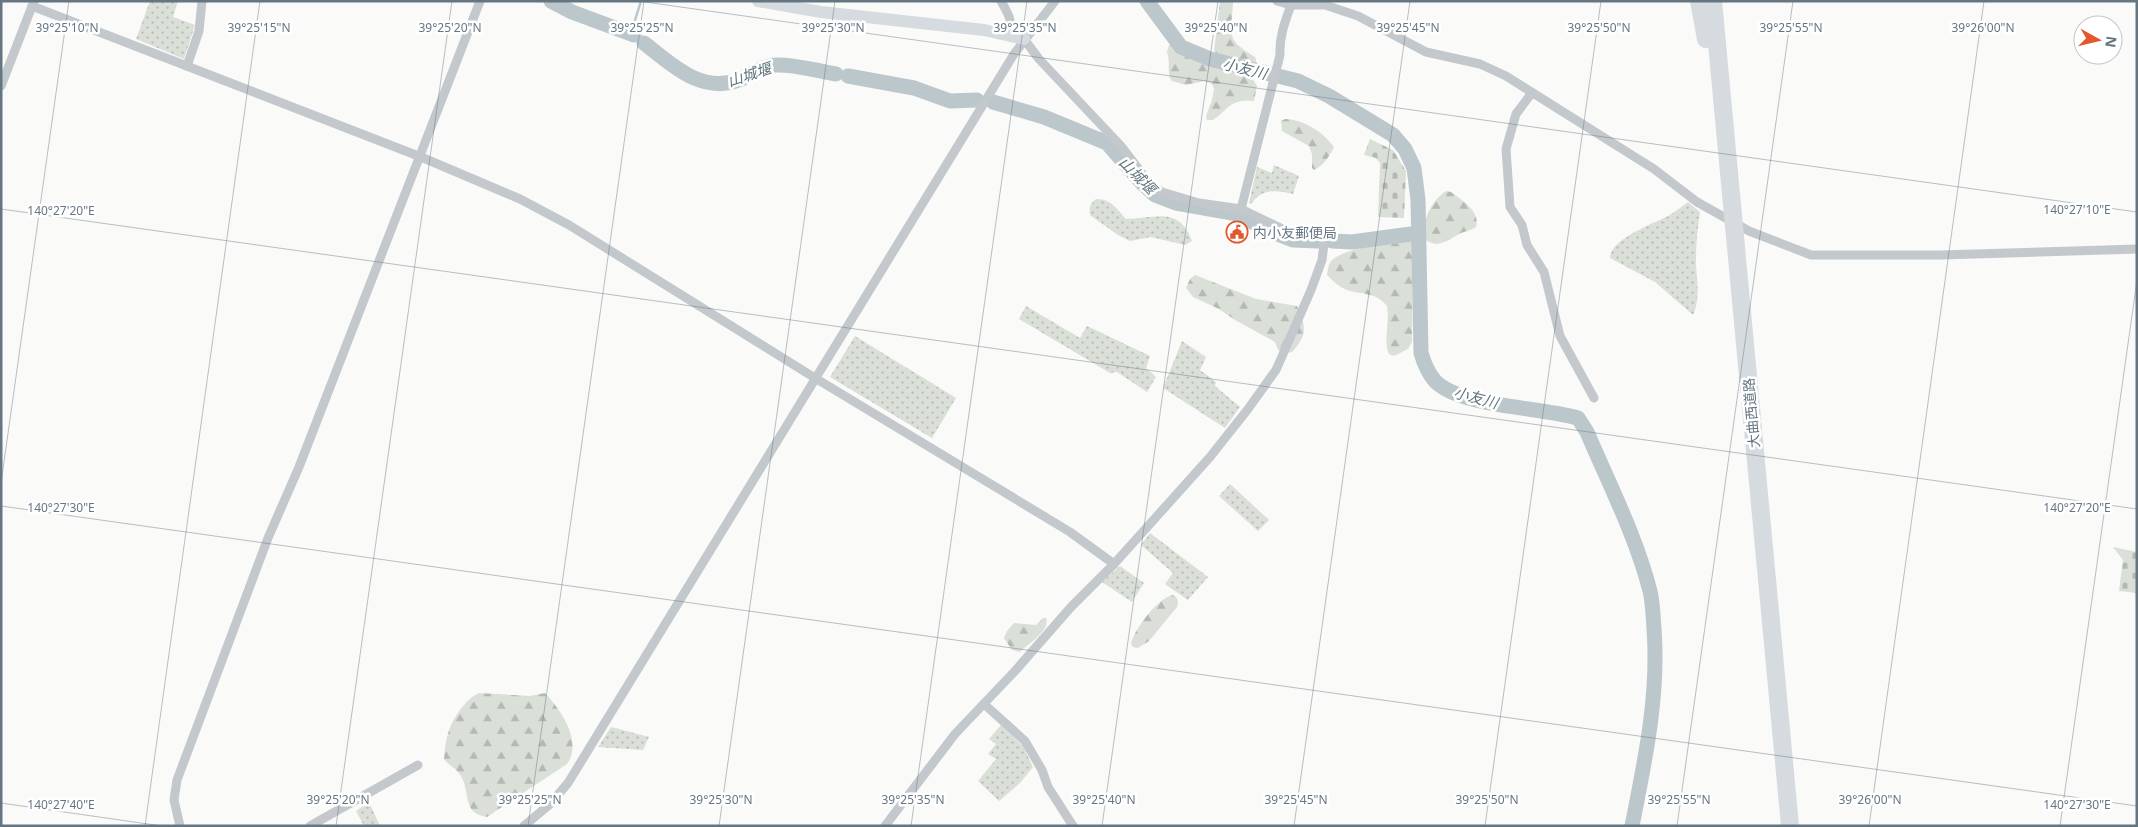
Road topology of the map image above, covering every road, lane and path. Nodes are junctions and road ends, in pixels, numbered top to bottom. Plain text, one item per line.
1 (202, 1) edge
2 (480, 1) edge
3 (758, 1) edge
4 (1001, 1) edge
5 (1055, 1) edge
6 (1277, 1) edge
7 (1699, 1) edge
8 (1713, 1) edge
9 (1325, 3) edge
10 (33, 4) edge
11 (1290, 5) junction
12 (1011, 36) junction
13 (1024, 39) junction
14 (187, 66) junction
15 (1, 86) edge
16 (1531, 94) junction
17 (420, 157) junction
18 (1728, 165) junction
19 (1241, 209) junction
20 (2137, 249) edge
21 (815, 378) junction
22 (1594, 398) dead end
23 (1114, 564) junction
24 (984, 704) junction
25 (418, 765) dead end
26 (180, 826) edge
27 (310, 826) edge
28 (524, 826) edge
29 (885, 826) edge
30 (1072, 826) edge
31 (1790, 826) edge

1 - 14 street
2 - 17 street
3 - 12 street
4 - 12 street
5 - 13 street
6 - 11 street
7 - 18 highway
8 - 18 highway, 大曲西道路
9 - 11 street
9 - 16 street
10 - 14 street
10 - 15 street
11 - 19 street
12 - 13 street
13 - 19 street
13 - 21 street
14 - 17 street
16 - 20 street
16 - 22 street
17 - 21 street
17 - 26 street
18 - 31 highway, 大曲西道路
19 - 23 street
21 - 23 street
21 - 28 street
23 - 24 street
24 - 29 street
24 - 30 street
25 - 27 street

